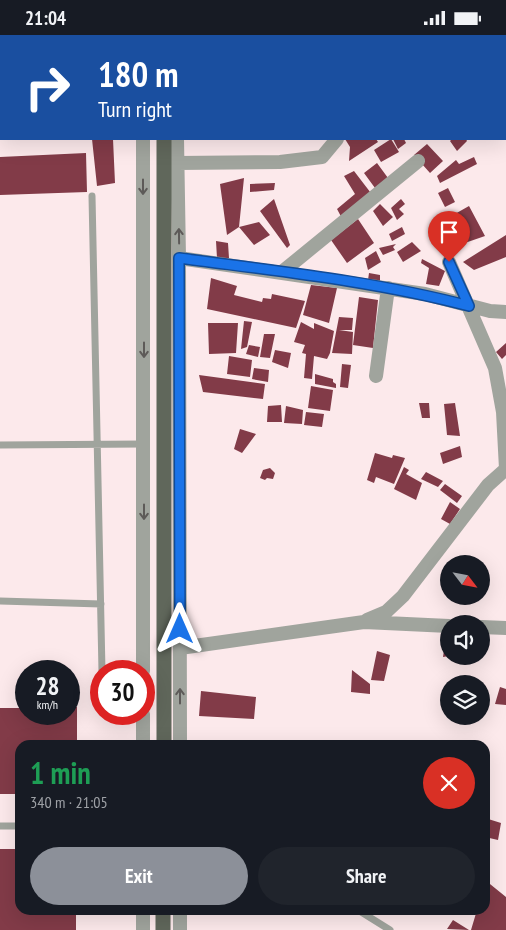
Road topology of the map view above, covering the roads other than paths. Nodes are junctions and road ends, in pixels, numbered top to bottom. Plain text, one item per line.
1 (143, 140) edge
2 (164, 140) edge
3 (177, 140) edge
4 (336, 140) edge
5 (418, 161) dead end
6 (177, 163) junction
7 (92, 196) dead end
8 (179, 258) junction
9 (449, 262) dead end
10 (282, 272) junction
11 (388, 288) junction
12 (469, 306) junction
13 (506, 312) edge
14 (376, 376) dead end
15 (97, 444) junction
16 (144, 444) junction
17 (0, 445) edge
18 (506, 469) edge
19 (0, 601) edge
20 (100, 604) junction
21 (364, 622) junction
22 (440, 626) edge
23 (490, 628) edge
24 (506, 629) edge
25 (180, 648) junction
26 (102, 660) edge
27 (143, 660) edge
28 (143, 725) edge
29 (143, 740) edge
30 (164, 740) edge
31 (180, 740) edge
32 (0, 826) edge
33 (15, 827) edge
34 (143, 915) edge
35 (163, 915) edge
36 (180, 915) edge
37 (366, 915) edge
38 (143, 930) edge
39 (163, 930) edge
40 (180, 930) edge
41 (390, 930) edge

1 -> 16 street
2 - 30 main road
3 - 6 street
4 - 6 street
5 - 10 street
8 -> 6 street
7 - 15 lane
8 - 10 street
8 - 25 street
9 - 12 street
10 - 11 street
11 - 12 street
11 - 14 street
12 - 13 street
12 - 18 street
15 - 16 lane
15 - 17 lane
15 - 20 lane
16 -> 27 street
18 - 21 street
19 - 20 lane
20 - 26 lane
21 - 22 street
21 - 25 street
23 - 24 street
31 -> 25 street
28 - 29 street
32 - 33 lane
34 - 38 street
35 - 39 main road
36 - 40 street
37 - 41 lane

